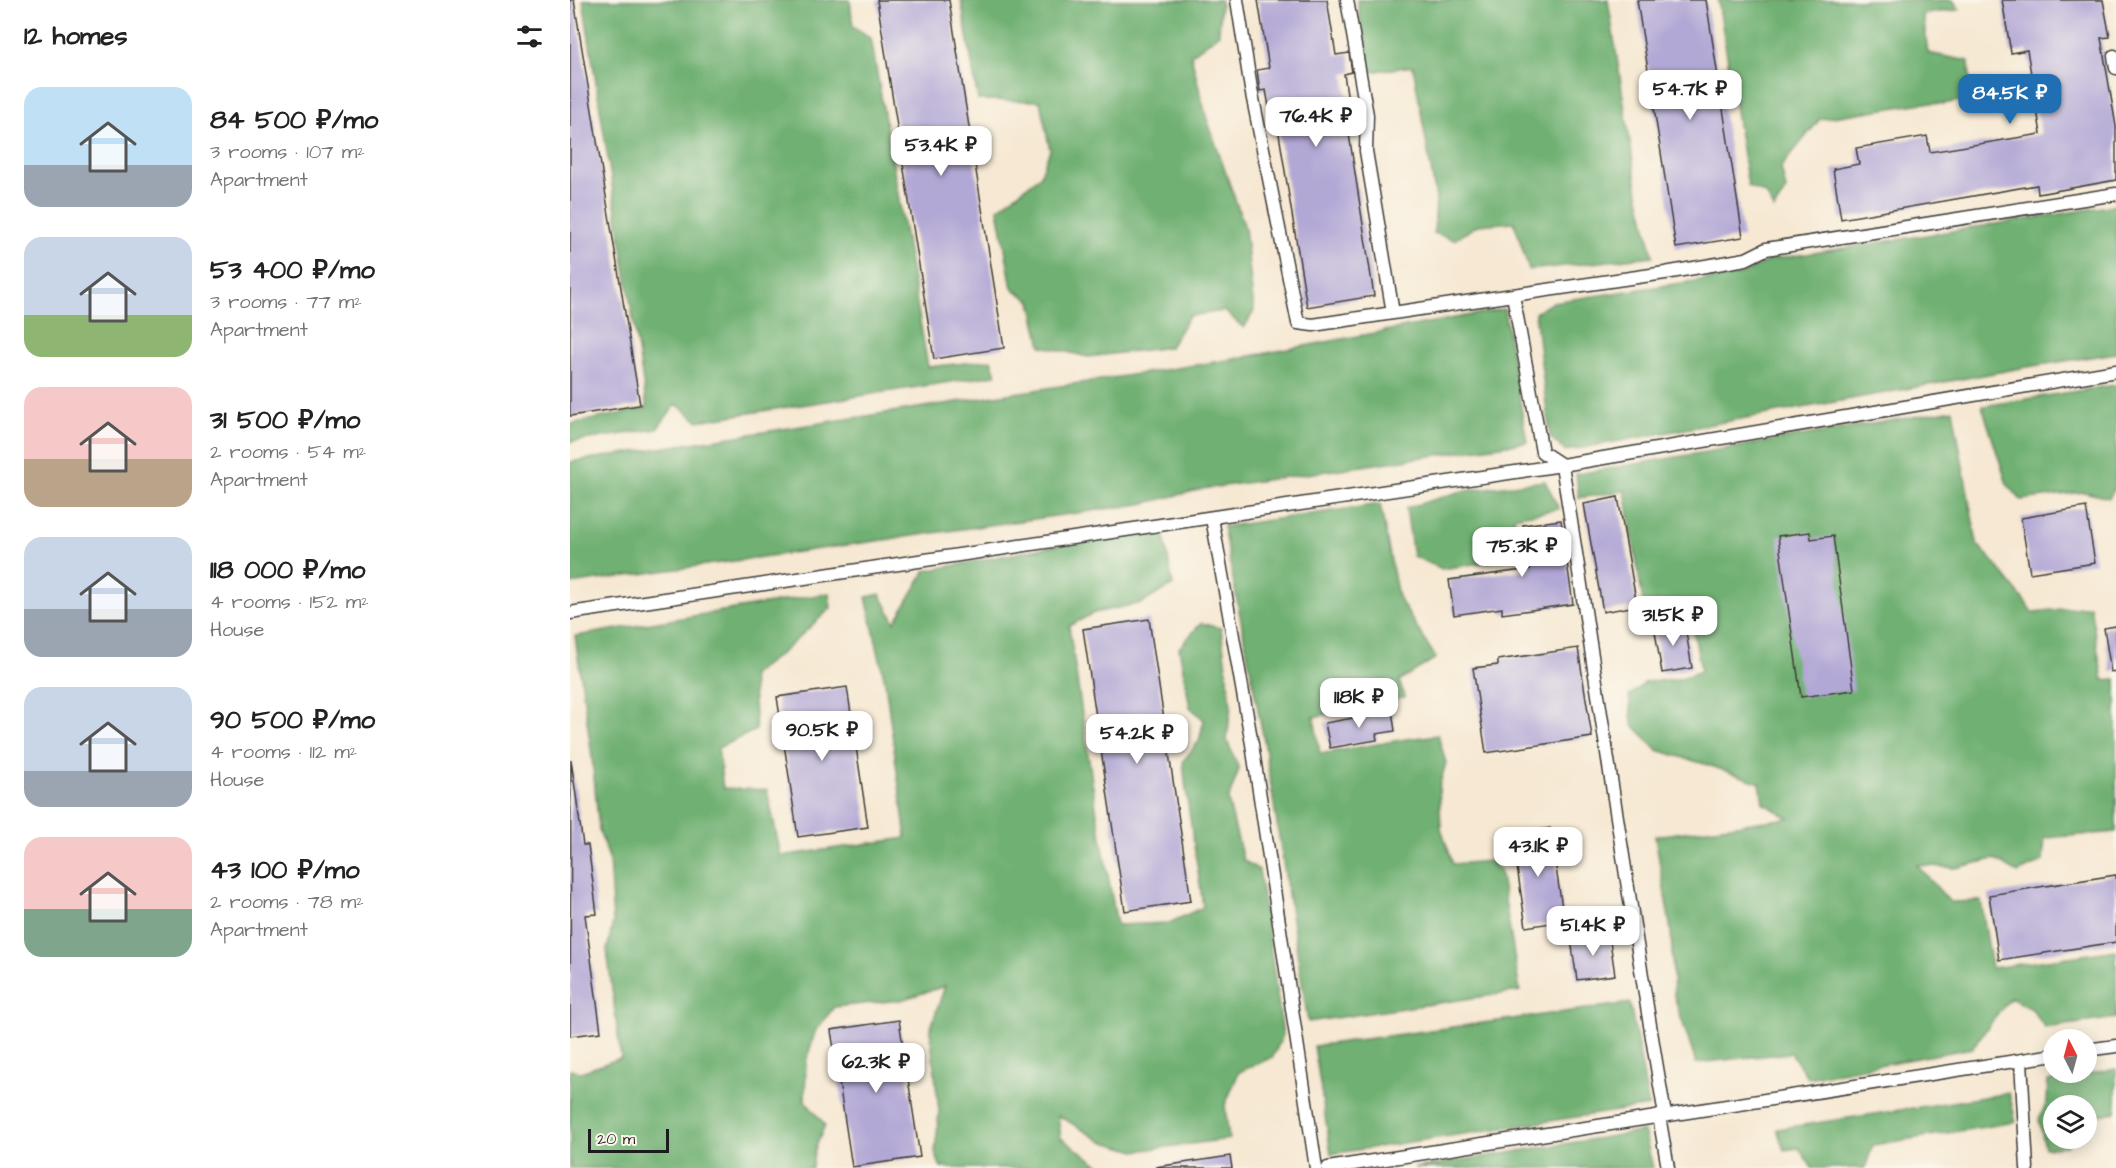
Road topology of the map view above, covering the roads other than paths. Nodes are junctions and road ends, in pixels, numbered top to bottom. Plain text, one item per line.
1 (1237, 0) edge
2 (1347, 0) edge
3 (2116, 194) edge
4 (1513, 294) junction
5 (1393, 313) junction
6 (2116, 371) edge
7 (1562, 465) junction
8 (1212, 518) junction
9 (570, 613) edge
10 (2116, 1046) edge
11 (2097, 1049) edge
12 (2043, 1057) edge
13 (2021, 1060) junction
14 (1662, 1116) junction
15 (1316, 1168) edge
16 (1328, 1168) edge
17 (1668, 1168) edge
18 (2027, 1168) edge

1 - 5 lane
2 - 5 lane
3 - 4 lane
4 - 5 lane
4 - 7 lane
6 - 7 lane
7 - 8 lane
7 - 14 lane
8 - 9 lane
8 - 15 lane
10 - 11 lane
12 - 13 lane
13 - 14 lane
13 - 18 lane
14 - 16 lane
14 - 17 lane

